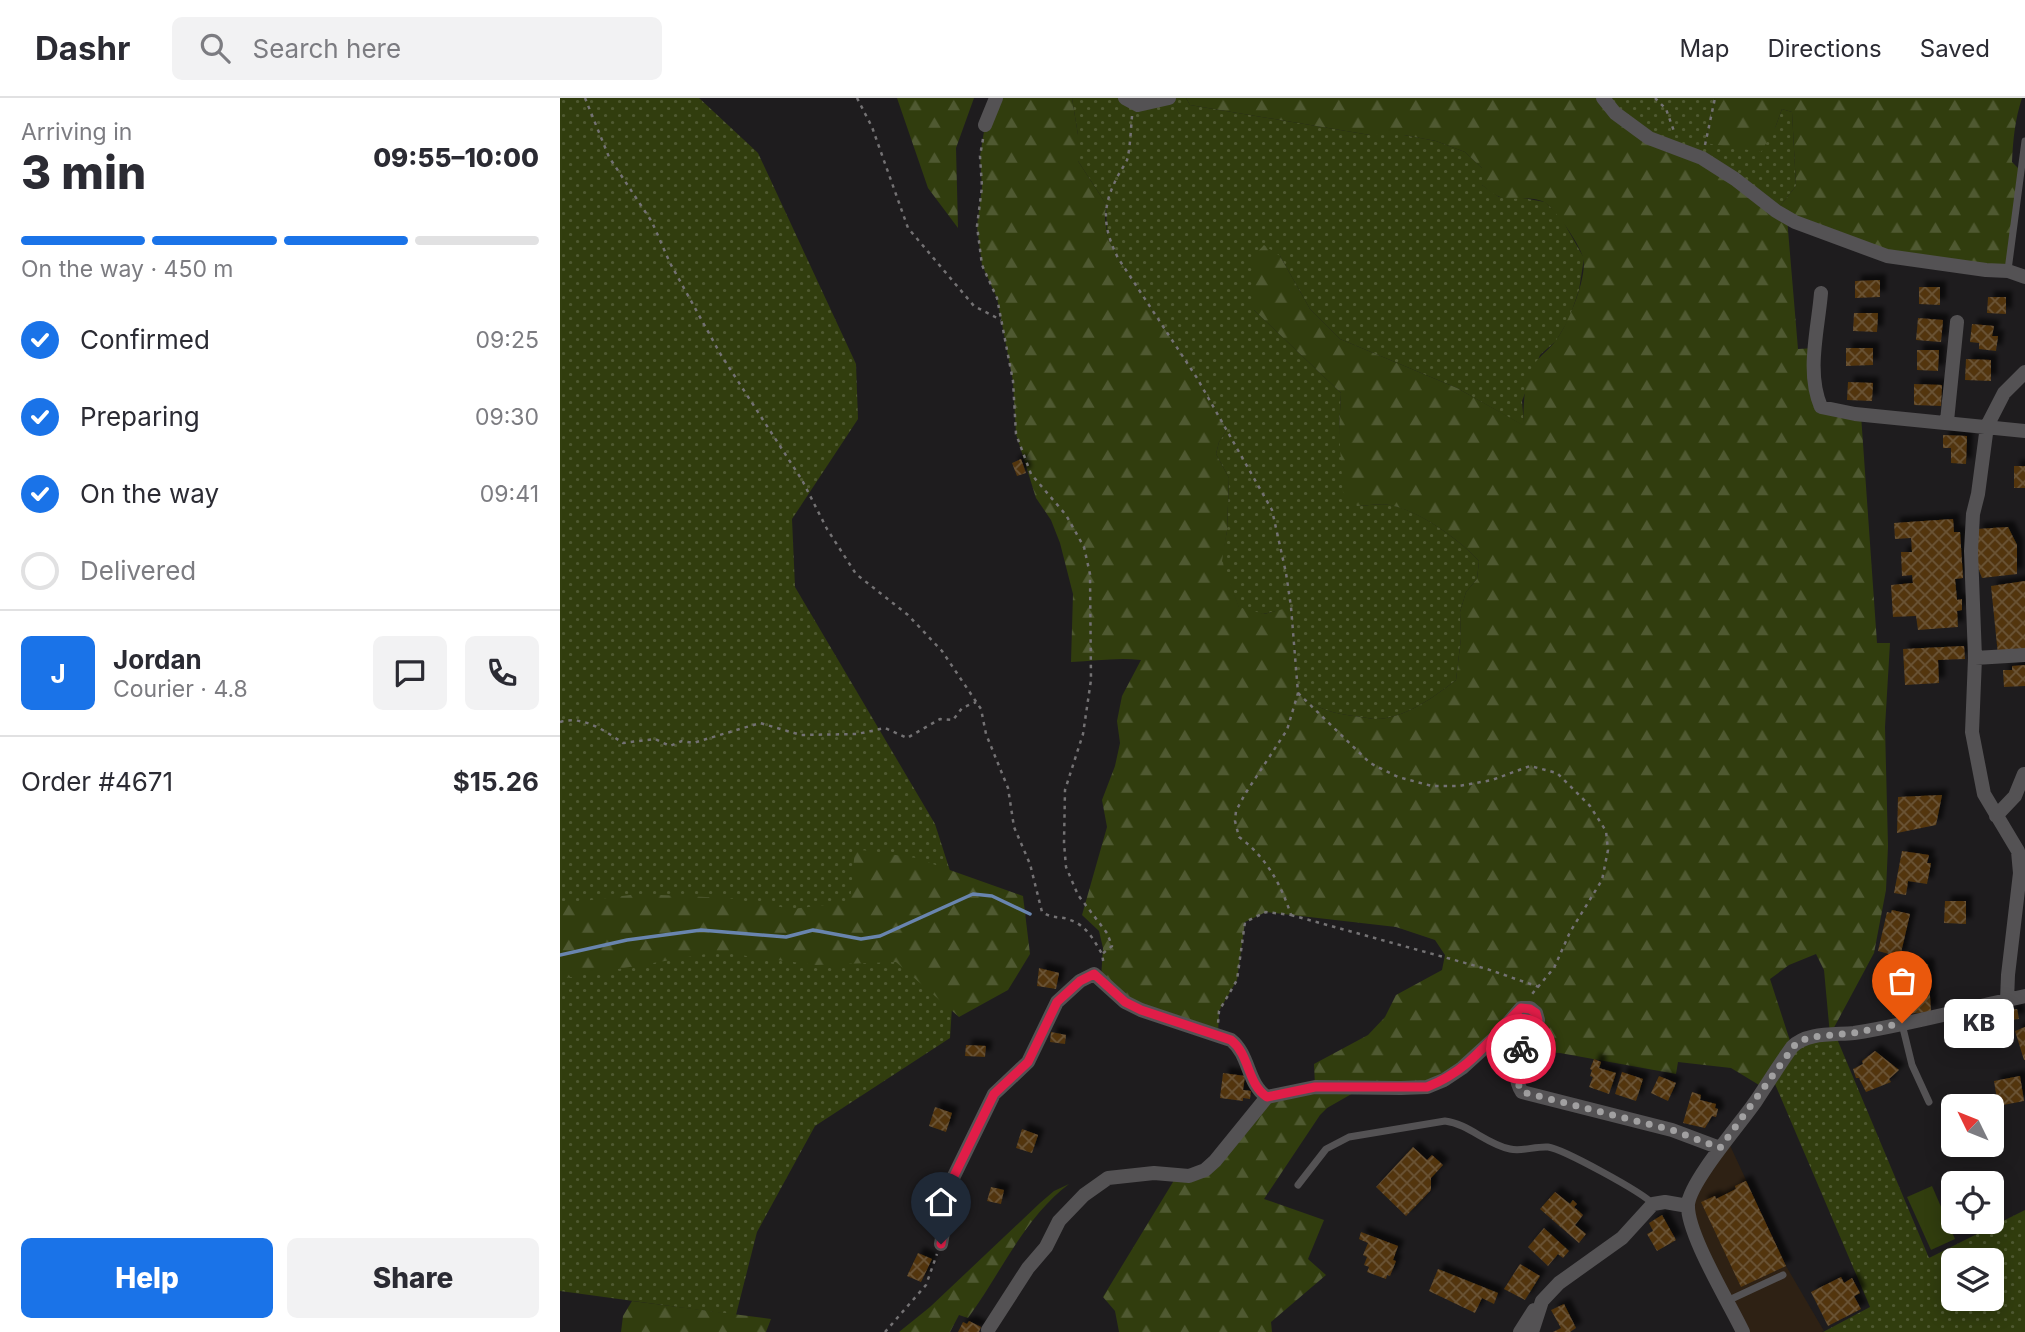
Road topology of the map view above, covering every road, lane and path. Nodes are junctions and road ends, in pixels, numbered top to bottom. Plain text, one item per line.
1 (585, 98) edge
2 (857, 98) edge
3 (996, 98) edge
4 (1170, 98) edge
5 (1604, 98) edge
6 (1655, 98) edge
7 (1715, 98) edge
8 (1132, 102) edge
9 (985, 125) joint
10 (2025, 141) edge
11 (1681, 150) junction
12 (1702, 158) junction
13 (2008, 271) junction
14 (2025, 277) edge
15 (1821, 293) dead end
16 (1001, 320) junction
17 (1957, 322) dead end
18 (2025, 372) edge
19 (1947, 422) junction
20 (1987, 426) junction
21 (2025, 431) edge
22 (2025, 655) edge
23 (1975, 658) junction
24 (1298, 693) junction
25 (976, 702) junction
26 (560, 722) edge
27 (2024, 774) edge
28 (1996, 816) junction
29 (2025, 832) edge
30 (2014, 845) junction
31 (1291, 915) junction
32 (1102, 954) junction
33 (1108, 987) junction
34 (1539, 987) junction
35 (2025, 996) edge
36 (2007, 1000) junction
37 (1521, 1008) junction
38 (1902, 1023) junction
39 (1218, 1034) junction
40 (1267, 1097) junction
41 (1929, 1102) dead end
42 (1720, 1148) junction
43 (1298, 1185) dead end
44 (1653, 1204) junction
45 (1688, 1206) junction
46 (941, 1244) joint
47 (1783, 1275) dead end
48 (1542, 1301) junction
49 (1727, 1301) junction
50 (988, 1330) dead end
51 (886, 1332) edge
52 (1520, 1332) edge
53 (1532, 1332) edge
54 (1743, 1332) edge

1 - 25 path
2 - 16 path
3 - 9 street
4 - 8 street
5 - 11 street
6 - 11 path
7 - 12 path
8 - 24 path
9 - 16 path
10 - 13 lane
11 - 12 street
12 - 13 street
13 - 14 street
15 - 19 street
16 - 32 path
17 - 19 street
18 - 20 street
19 - 20 street
20 - 21 street
20 - 23 street
22 - 23 street
23 - 28 street
24 - 31 path
24 - 34 path
25 - 26 path
25 - 32 path
27 - 28 street
28 - 30 street
29 - 30 street
30 - 36 street
31 - 34 path
31 - 39 path
32 - 33 path
33 - 39 street
33 - 46 street
34 - 37 path
35 - 36 street
36 - 38 street
37 - 40 street
37 - 42 street
38 - 41 lane
38 - 42 street
39 - 40 street
40 - 50 street
42 - 45 street
43 - 44 lane
44 - 45 street
44 - 48 street
45 - 49 street
46 - 51 path
47 - 49 lane
48 - 52 street
48 - 53 street
49 - 54 street

